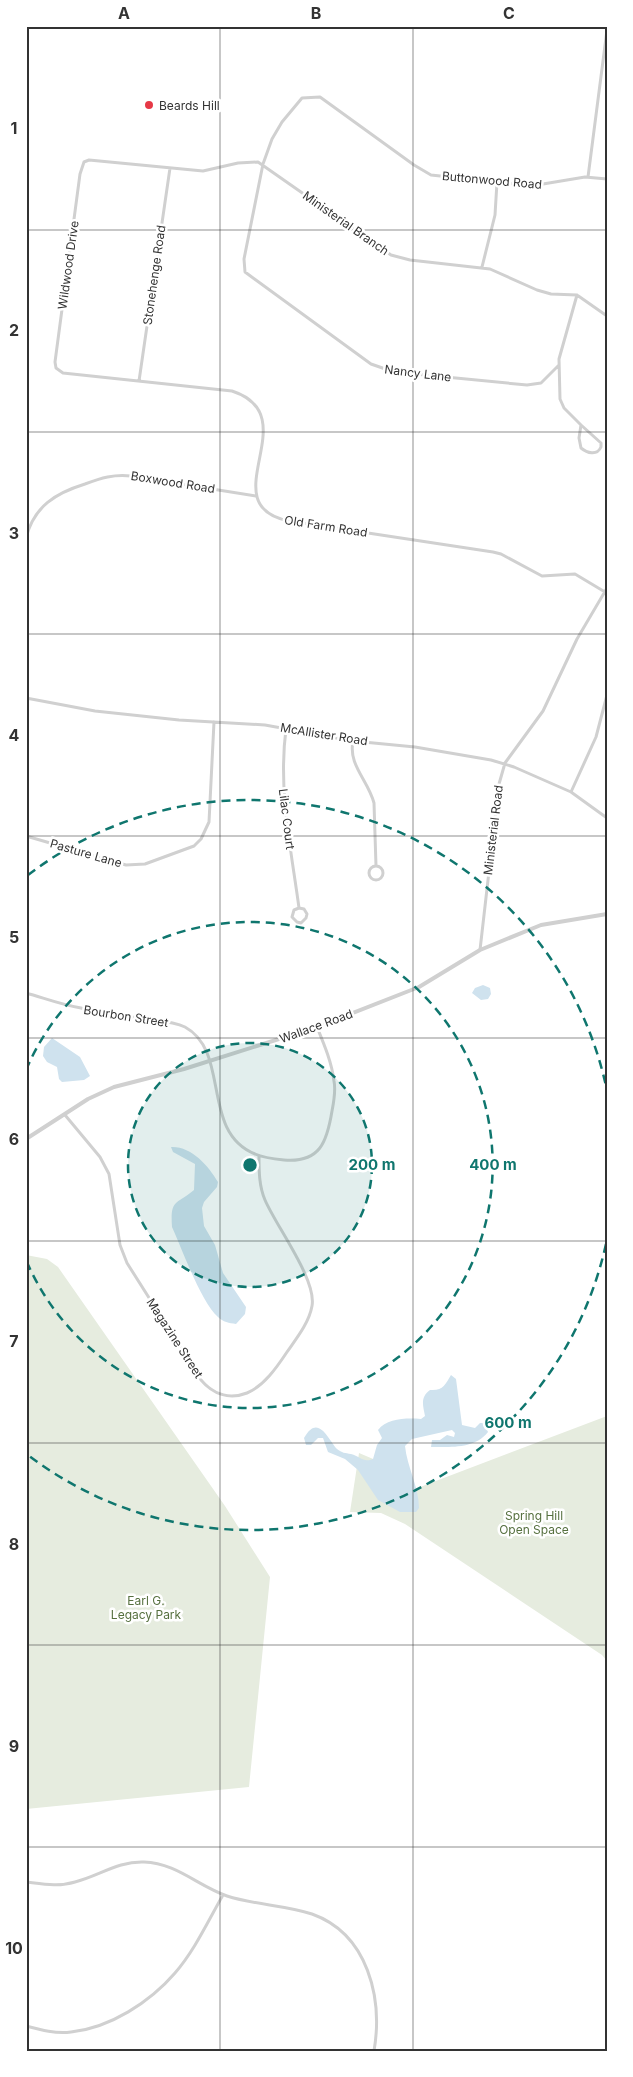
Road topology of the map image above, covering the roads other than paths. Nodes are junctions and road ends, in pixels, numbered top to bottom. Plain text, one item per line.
1 (607, 30) edge
2 (263, 164) junction
3 (170, 168) junction
4 (588, 176) junction
5 (607, 179) edge
6 (497, 182) junction
7 (482, 267) junction
8 (577, 295) junction
9 (607, 316) edge
10 (559, 366) junction
11 (138, 381) junction
12 (580, 425) junction
13 (256, 497) junction
14 (26, 538) edge
15 (606, 592) edge
16 (607, 695) edge
17 (26, 698) edge
18 (214, 722) junction
19 (600, 724) junction
20 (607, 726) edge
21 (286, 729) junction
22 (353, 740) junction
23 (505, 763) junction
24 (571, 792) junction
25 (607, 818) edge
26 (26, 836) edge
27 (376, 866) junction
28 (299, 908) junction
29 (607, 914) edge
30 (480, 950) junction
31 (26, 993) edge
32 (317, 1027) junction
33 (210, 1061) junction
34 (65, 1114) junction
35 (26, 1139) edge
36 (259, 1156) junction
37 (26, 1882) edge
38 (223, 1894) junction
39 (26, 2026) edge
40 (374, 2051) edge

1 - 4 street
2 - 3 street
2 - 6 street, Buttonwood Road
2 - 7 street, Ministerial Branch
2 - 10 street, Nancy Lane
3 - 11 street, Stonehenge Road
3 - 11 street, Wildwood Drive
4 - 5 street, Buttonwood Road
4 - 6 street, Buttonwood Road
6 - 7 street
7 - 8 street, Ministerial Branch
8 - 9 street
8 - 10 street
10 - 12 street
11 - 13 street
12 - 12 street
13 - 14 street, Boxwood Road
13 - 15 street, Old Farm Road
15 - 23 street, Ministerial Road
16 - 19 street
17 - 18 street, McAllister Road
18 - 21 street, McAllister Road
18 - 26 street, Pasture Lane
19 - 20 street
19 - 24 street
21 - 22 street, McAllister Road
21 - 28 street, Lilac Court
22 - 23 street, McAllister Road
22 - 27 street
23 - 24 street, McAllister Road
23 - 30 street, Ministerial Road
24 - 25 street, McAllister Road
27 - 27 street
28 - 28 street, Lilac Court
29 - 30 street, Wallace Road
30 - 32 street, Wallace Road
31 - 33 street, Bourbon Street
32 - 33 street, Wallace Road
32 - 36 street
33 - 34 street, Wallace Road
33 - 36 street
34 - 35 street, Wallace Road
34 - 36 street, Magazine Street
37 - 38 street
38 - 39 street
38 - 40 street

